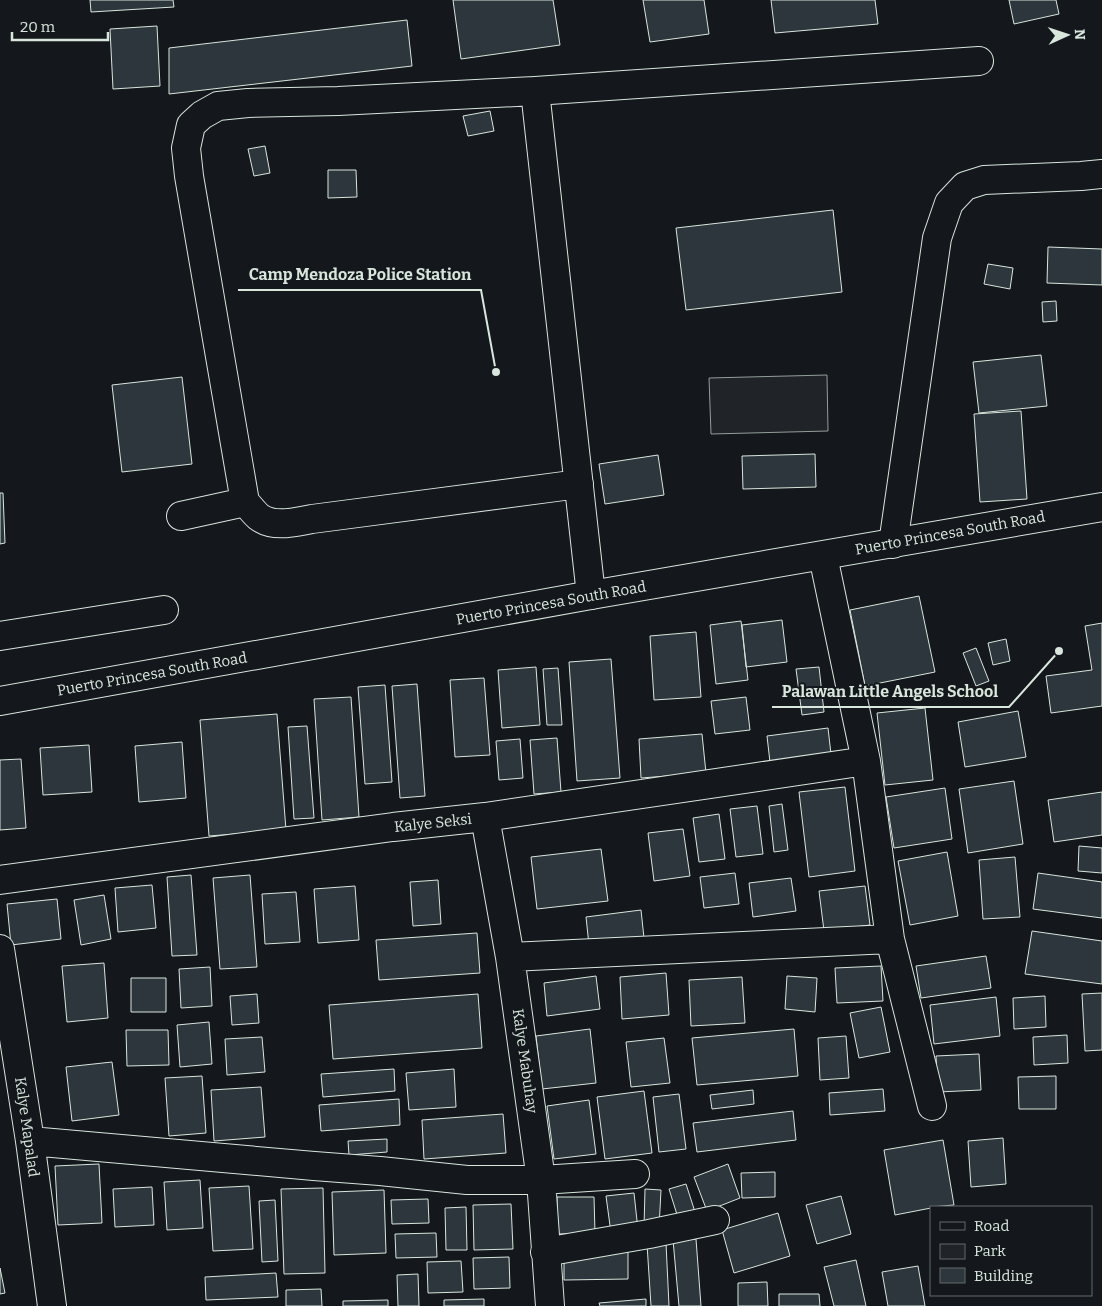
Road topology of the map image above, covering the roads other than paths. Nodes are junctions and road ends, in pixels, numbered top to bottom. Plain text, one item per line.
1 (978, 61) dead end
2 (535, 91) junction
3 (1102, 174) edge
4 (579, 484) junction
5 (246, 502) junction
6 (1102, 507) edge
7 (180, 516) dead end
8 (893, 544) junction
9 (823, 556) junction
10 (591, 595) junction
11 (164, 610) dead end
12 (0, 636) edge
13 (0, 701) edge
14 (866, 760) junction
15 (485, 817) junction
16 (0, 880) edge
17 (890, 939) junction
18 (0, 949) edge
19 (510, 957) junction
20 (932, 1106) dead end
21 (30, 1141) junction
22 (635, 1174) dead end
23 (541, 1180) junction
24 (715, 1220) dead end
25 (545, 1252) junction
26 (52, 1306) edge
27 (550, 1306) edge

1 - 2 street
2 - 4 street
2 - 5 street
3 - 8 street
4 - 5 street
4 - 10 street
5 - 7 street
6 - 8 street, Puerto Princesa South Road
8 - 9 street, Puerto Princesa South Road
9 - 10 street, Puerto Princesa South Road
9 - 14 street
10 - 13 street, Puerto Princesa South Road
11 - 12 street
14 - 15 street, Kalye Seksi
14 - 17 street
15 - 16 street, Kalye Seksi
15 - 19 street, Kalye Mabuhay
17 - 19 street
17 - 20 street
18 - 21 street, Kalye Mapalad
19 - 23 street, Kalye Mabuhay
21 - 23 street
21 - 26 street, Kalye Mapalad
22 - 23 street
23 - 25 street, Kalye Mabuhay
24 - 25 street
25 - 27 street, Kalye Mabuhay

